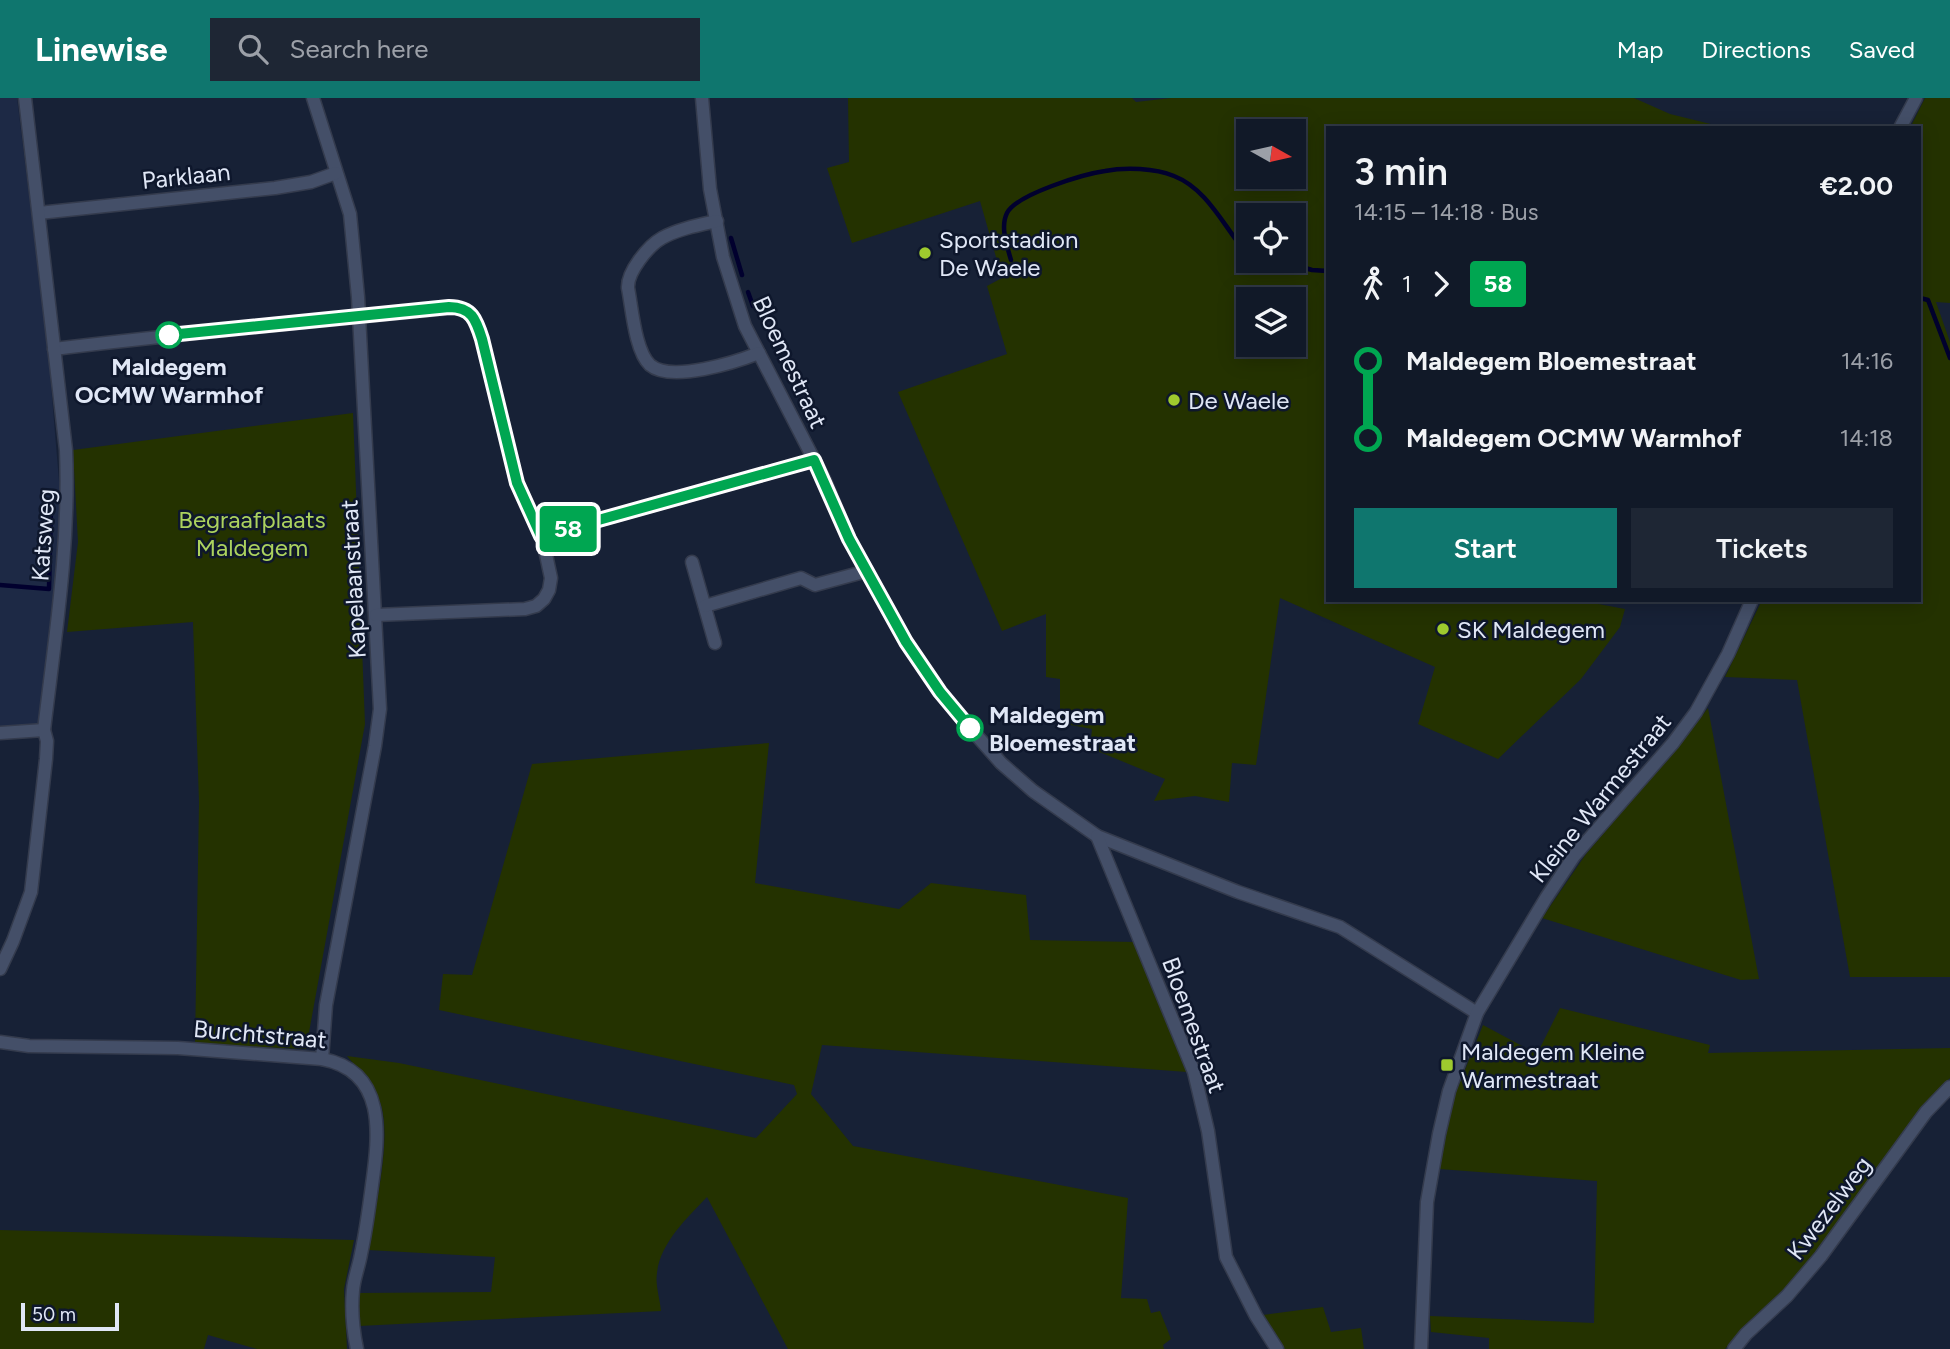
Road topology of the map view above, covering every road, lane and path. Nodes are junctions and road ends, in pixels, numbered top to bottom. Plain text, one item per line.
1 (25, 98) edge
2 (313, 98) edge
3 (702, 98) edge
4 (1916, 98) edge
5 (1901, 126) edge
6 (336, 173) junction
7 (38, 213) junction
8 (717, 221) junction
9 (359, 317) junction
10 (54, 349) junction
11 (759, 352) junction
12 (814, 460) junction
13 (541, 536) junction
14 (692, 562) dead end
15 (867, 571) junction
16 (1751, 602) edge
17 (705, 607) junction
18 (376, 615) junction
19 (715, 643) dead end
20 (44, 730) junction
21 (0, 733) edge
22 (1097, 836) junction
23 (0, 969) edge
24 (1477, 1013) junction
25 (0, 1042) edge
26 (322, 1059) junction
27 (1950, 1087) edge
28 (357, 1349) edge
29 (1277, 1349) edge
30 (1421, 1349) edge
31 (1734, 1349) edge

1 - 7 street, Katsweg
2 - 6 street, Kapelaanstraat
3 - 8 street, Bloemestraat
4 - 5 street
6 - 7 street, Parklaan
6 - 9 street, Kapelaanstraat
7 - 10 street, Katsweg
8 - 11 street, Bloemestraat
8 - 11 street
9 - 10 street
9 - 13 street
9 - 18 street, Kapelaanstraat
10 - 20 street, Katsweg
11 - 12 street, Bloemestraat
12 - 13 street
12 - 15 street, Bloemestraat
13 - 18 street
14 - 17 street
15 - 17 street
15 - 22 street, Bloemestraat
16 - 24 street, Kleine Warmestraat
17 - 19 street
18 - 26 street, Kapelaanstraat
20 - 21 street
20 - 23 street, Katsweg
22 - 24 street, Bloemestraat
22 - 29 street, Bloemestraat
24 - 30 street, Kleine Warmestraat
25 - 26 street, Burchtstraat
26 - 28 street, Burchtstraat
27 - 31 street, Kwezelweg

